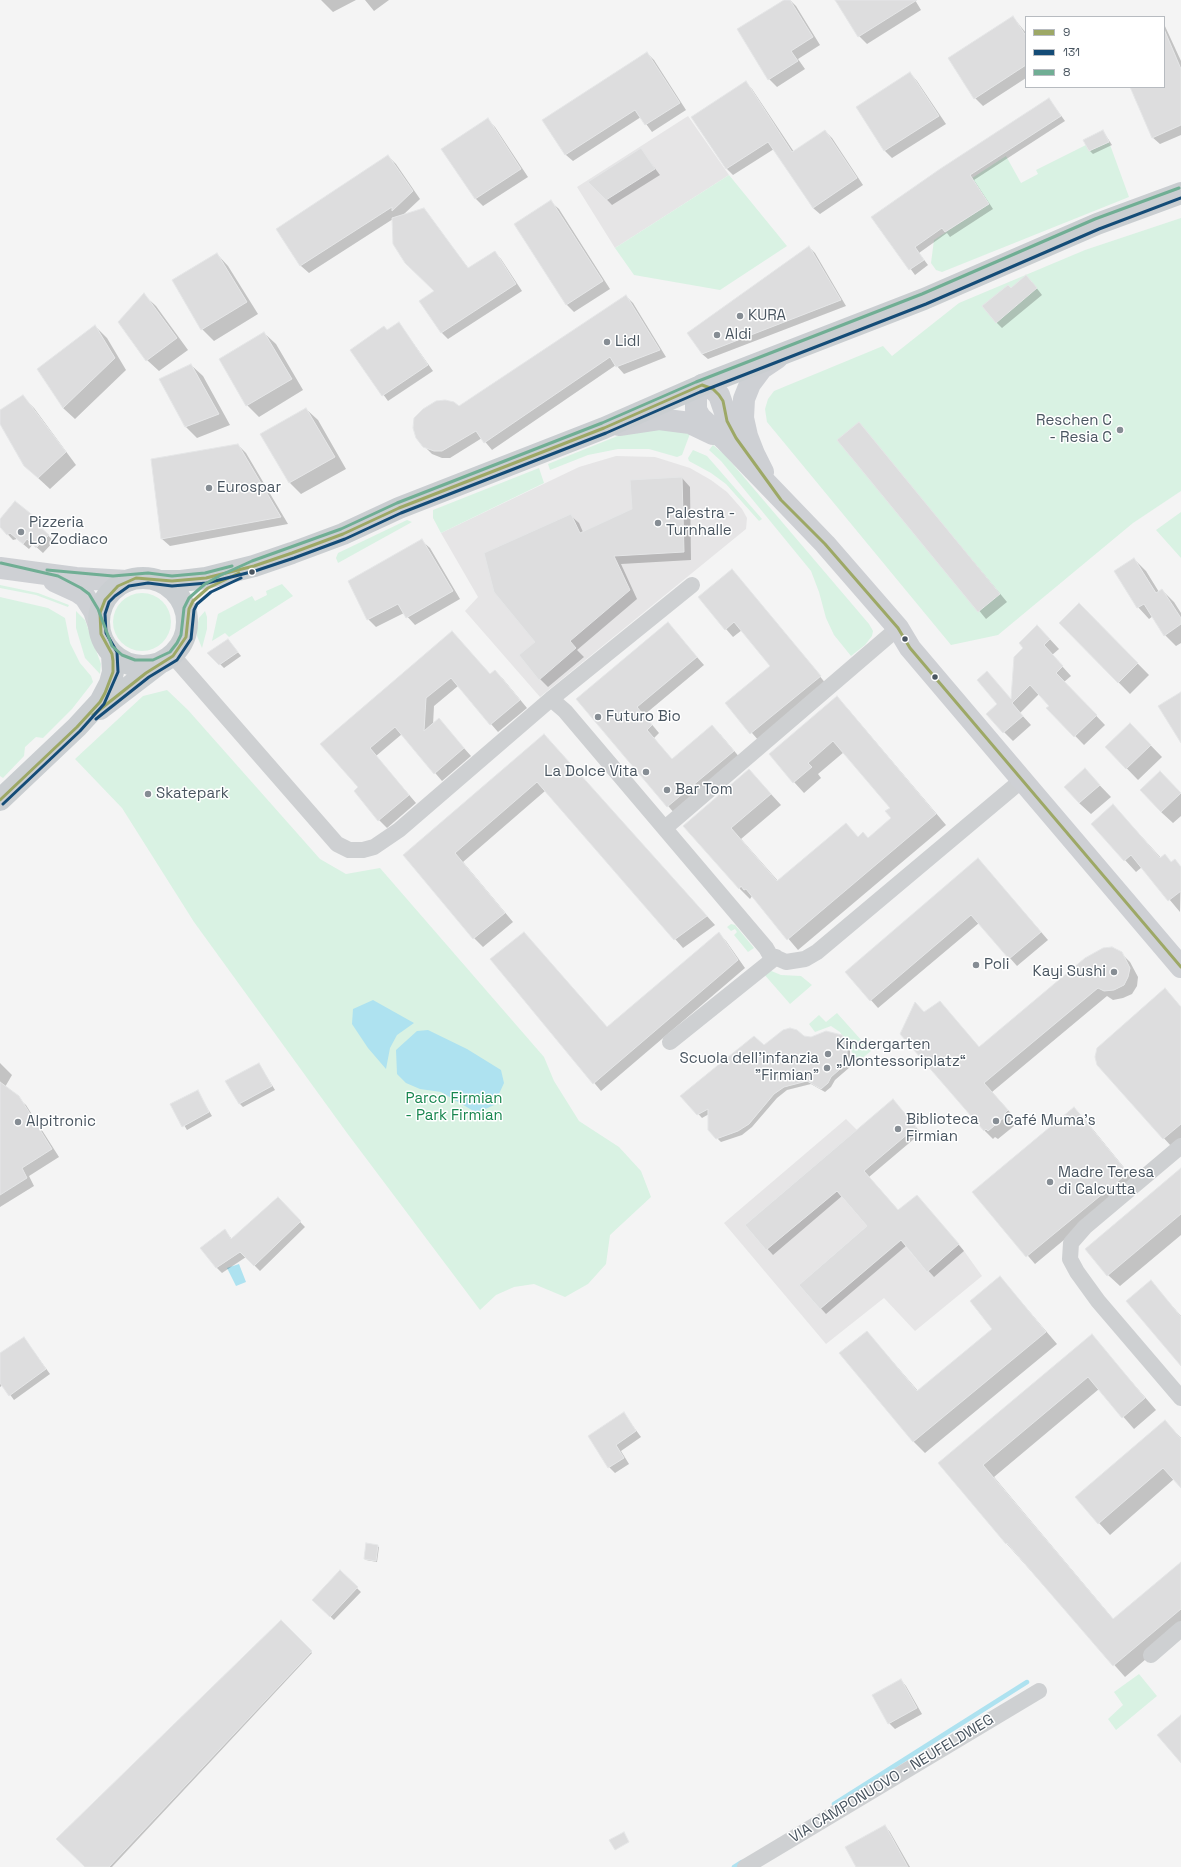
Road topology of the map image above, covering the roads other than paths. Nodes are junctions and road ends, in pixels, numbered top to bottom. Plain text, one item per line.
1 (1181, 193) edge
2 (786, 352) junction
3 (700, 386) junction
4 (604, 428) junction
5 (734, 449) junction
6 (776, 494) junction
7 (254, 566) junction
8 (0, 568) edge
9 (26, 573) junction
10 (127, 581) junction
11 (160, 581) junction
12 (692, 585) dead end
13 (188, 616) junction
14 (99, 626) junction
15 (898, 628) junction
16 (108, 649) junction
17 (173, 656) junction
18 (551, 699) junction
19 (77, 727) junction
20 (1022, 780) junction
21 (0, 800) edge
22 (665, 828) junction
23 (776, 958) junction
24 (1181, 967) edge
25 (670, 1042) dead end
26 (1181, 1146) edge
27 (1181, 1398) edge
28 (1181, 1629) edge
29 (1151, 1655) dead end
30 (1039, 1692) dead end
31 (745, 1867) edge

1 - 2 main road
2 - 3 main road
2 - 6 main road
3 - 4 main road
3 - 5 main road
3 - 6 main road
4 - 5 main road
4 - 7 main road
5 - 6 main road
6 - 15 main road
7 - 11 main road
7 - 13 main road
8 - 9 main road
9 - 10 main road
9 - 14 main road
10 - 11 main road
10 - 14 main road
11 - 13 main road
12 - 18 street
13 - 17 main road
14 - 16 main road
15 - 20 main road
15 - 22 street
16 - 17 main road
16 - 19 main road
17 - 18 street
17 - 19 main road
18 - 22 street
19 - 21 main road
20 - 23 street
20 - 24 main road
22 - 23 street
23 - 25 street
26 - 27 street
28 - 29 street
30 - 31 street, VIA CAMPONUOVO - NEUFELDWEG

